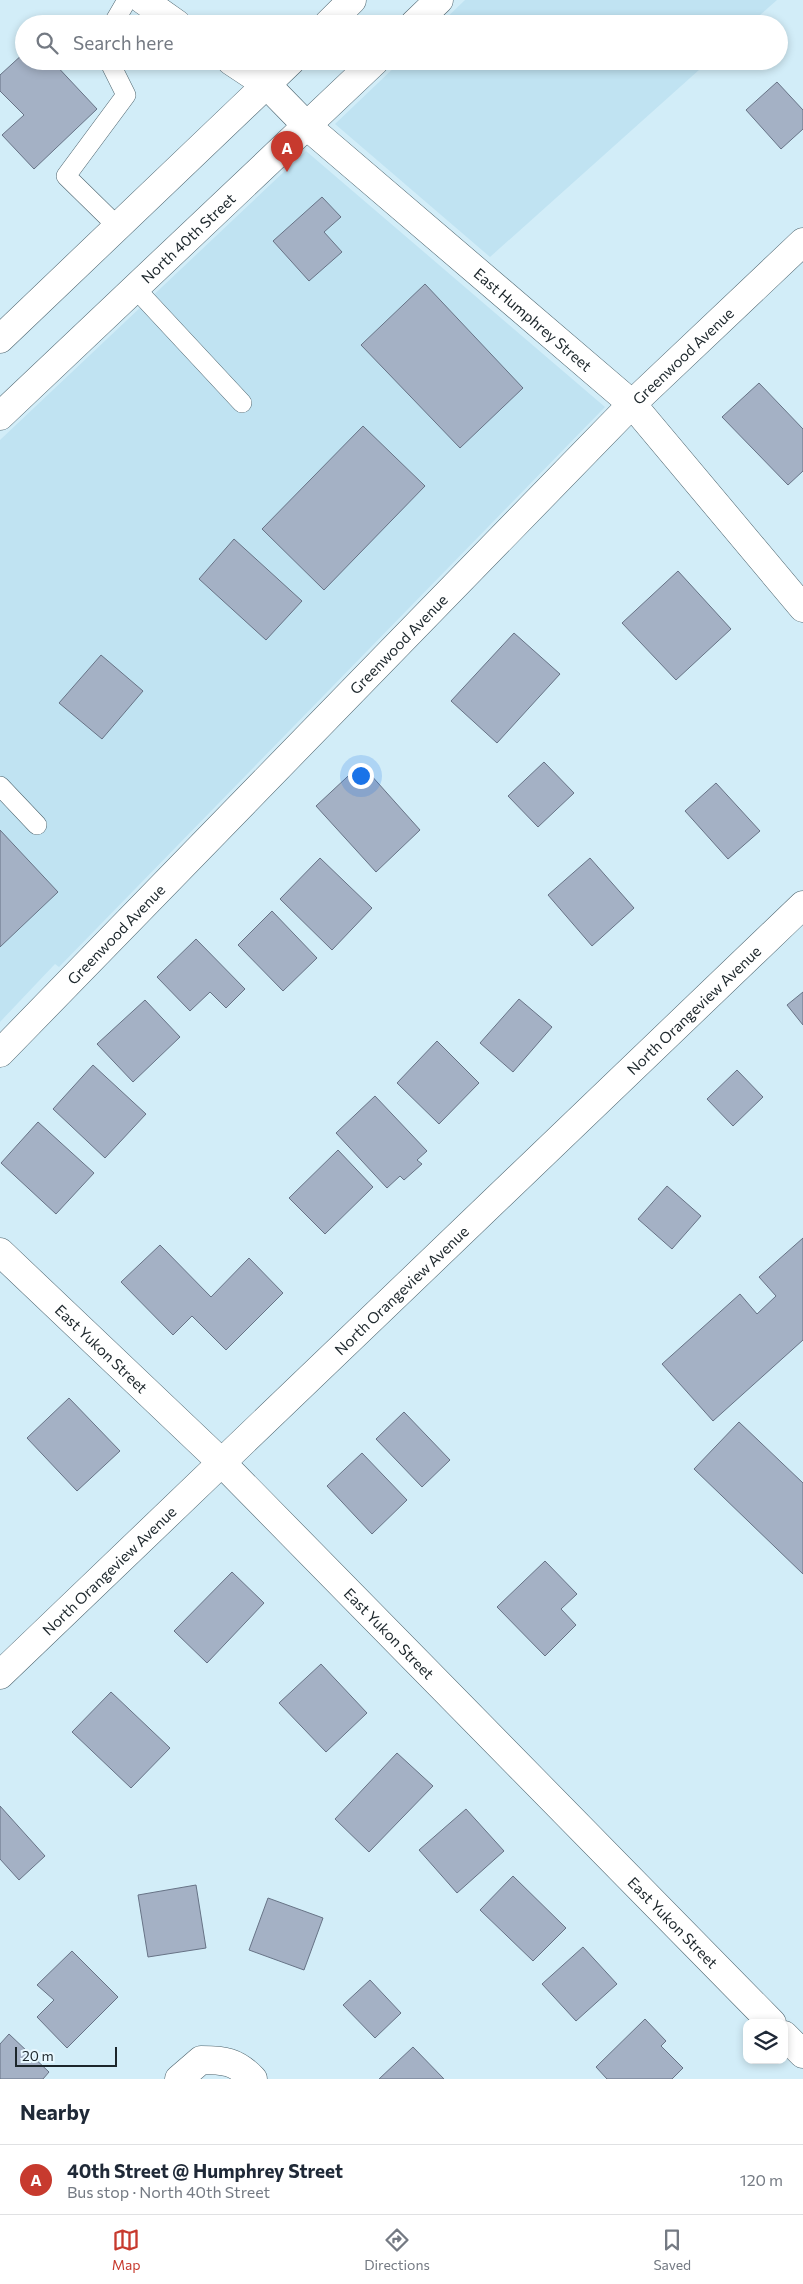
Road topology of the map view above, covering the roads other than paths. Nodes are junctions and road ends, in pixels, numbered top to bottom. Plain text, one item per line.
1 (127, 0) edge
2 (143, 0) edge
3 (352, 0) edge
4 (440, 0) edge
5 (118, 15) edge
6 (164, 15) edge
7 (337, 15) edge
8 (424, 15) edge
9 (114, 70) edge
10 (245, 70) edge
11 (282, 70) edge
12 (366, 70) edge
13 (267, 85) junction
14 (307, 126) junction
15 (118, 227) junction
16 (803, 242) edge
17 (135, 288) junction
18 (0, 339) edge
19 (242, 403) dead end
20 (632, 404) junction
21 (0, 416) edge
22 (803, 608) edge
23 (0, 786) edge
24 (37, 825) dead end
25 (803, 905) edge
26 (0, 1053) edge
27 (0, 1252) edge
28 (221, 1462) junction
29 (0, 1675) edge
30 (768, 2019) edge
31 (788, 2039) edge
32 (803, 2054) edge
33 (179, 2079) edge
34 (253, 2079) edge

1 - 5 lane
2 - 6 street
3 - 7 street
4 - 8 street
9 - 15 lane
10 - 13 street, East Humphrey Street
11 - 13 street
12 - 14 street, North 40th Street
13 - 14 street, East Humphrey Street
13 - 15 street
14 - 17 street, North 40th Street
14 - 20 street, East Humphrey Street
15 - 18 street
16 - 20 street, Greenwood Avenue
17 - 19 lane
17 - 21 street, North 40th Street
20 - 22 street, East Humphrey Street
20 - 26 street, Greenwood Avenue
23 - 24 lane
25 - 28 street, North Orangeview Avenue
27 - 28 street, East Yukon Street
28 - 29 street, North Orangeview Avenue
28 - 30 street, East Yukon Street
31 - 32 street
33 - 34 street

